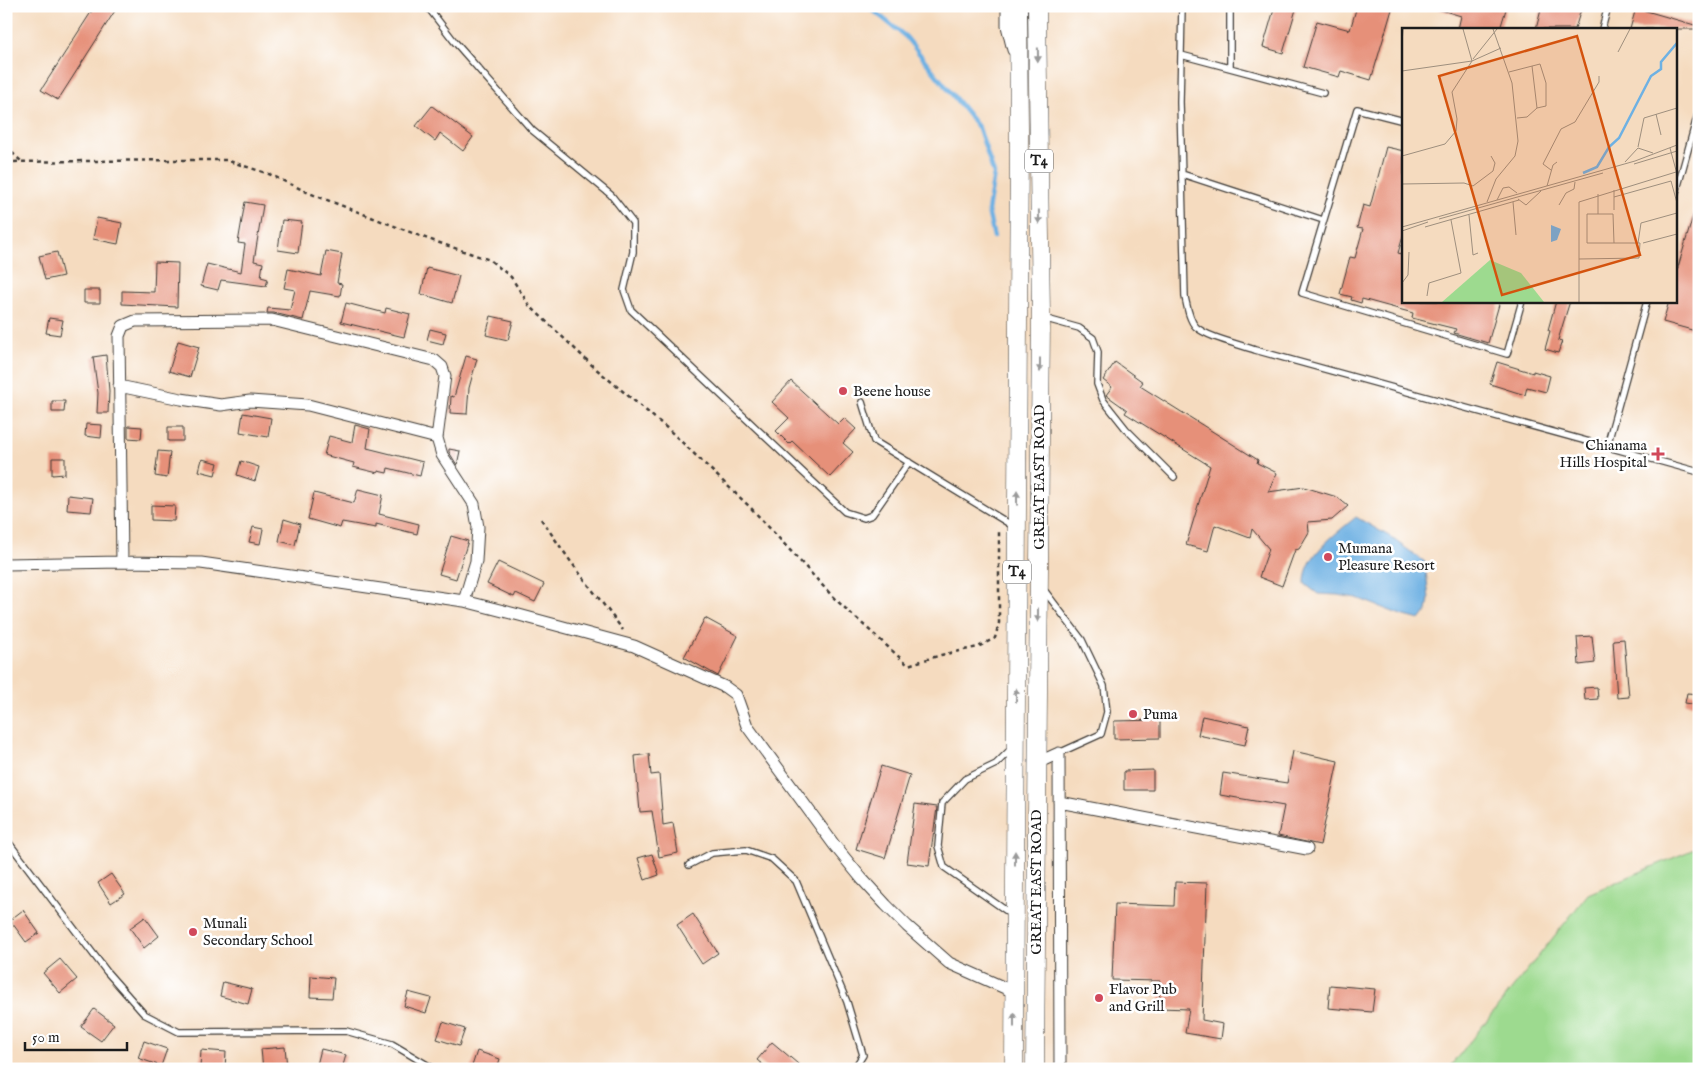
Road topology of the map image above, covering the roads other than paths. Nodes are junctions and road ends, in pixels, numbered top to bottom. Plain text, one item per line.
1 (427, 6) edge
2 (1007, 6) edge
3 (1018, 6) edge
4 (1037, 6) edge
5 (1182, 6) edge
6 (1230, 6) edge
7 (1608, 6) edge
8 (1602, 28) edge
9 (1181, 55) junction
10 (1230, 68) junction
11 (1019, 76) junction
12 (1323, 93) dead end
13 (1699, 110) edge
14 (1402, 120) edge
15 (1182, 174) junction
16 (1678, 186) edge
17 (1324, 220) junction
18 (1522, 302) edge
19 (1647, 302) edge
20 (1041, 317) junction
21 (119, 386) junction
22 (862, 402) dead end
23 (438, 438) junction
24 (1607, 446) junction
25 (909, 462) junction
26 (1699, 472) edge
27 (1174, 477) dead end
28 (1017, 528) junction
29 (122, 562) junction
30 (6, 564) edge
31 (1038, 583) junction
32 (464, 601) junction
33 (1015, 744) junction
34 (1059, 753) junction
35 (1037, 763) junction
36 (1059, 802) junction
37 (6, 838) edge
38 (1306, 849) dead end
39 (689, 864) dead end
40 (1014, 917) junction
41 (1014, 992) junction
42 (434, 1069) edge
43 (854, 1069) edge
44 (1014, 1069) edge
45 (1035, 1069) edge
46 (1060, 1069) edge

1 - 25 lane
2 - 11 street
3 - 11 main road, GREAT EAST ROAD / T4
4 -> 20 main road, GREAT EAST ROAD / T4
5 - 9 lane
6 - 10 lane
7 - 8 lane
9 - 10 lane
9 - 15 lane
10 - 12 lane
28 -> 11 main road, GREAT EAST ROAD / T4
13 - 16 lane
14 - 17 lane
15 - 17 lane
15 - 24 lane
17 - 18 lane
19 - 24 lane
20 - 27 lane
20 -> 31 main road, GREAT EAST ROAD / T4
21 - 23 street
21 - 23 street
21 - 29 street
22 - 25 lane
23 - 32 street
24 - 26 lane
25 - 28 lane
33 -> 28 main road, GREAT EAST ROAD / T4
29 - 30 street
29 - 32 street
31 - 34 lane
31 -> 35 main road, GREAT EAST ROAD / T4
32 - 41 street
40 -> 33 main road, GREAT EAST ROAD / T4
33 - 40 lane
34 - 35 street
34 - 36 street
35 - 45 main road, GREAT EAST ROAD / T4
36 - 38 street
36 - 46 street
37 - 42 lane
39 - 43 lane
40 - 41 main road, GREAT EAST ROAD / T4
44 -> 41 main road, GREAT EAST ROAD / T4

